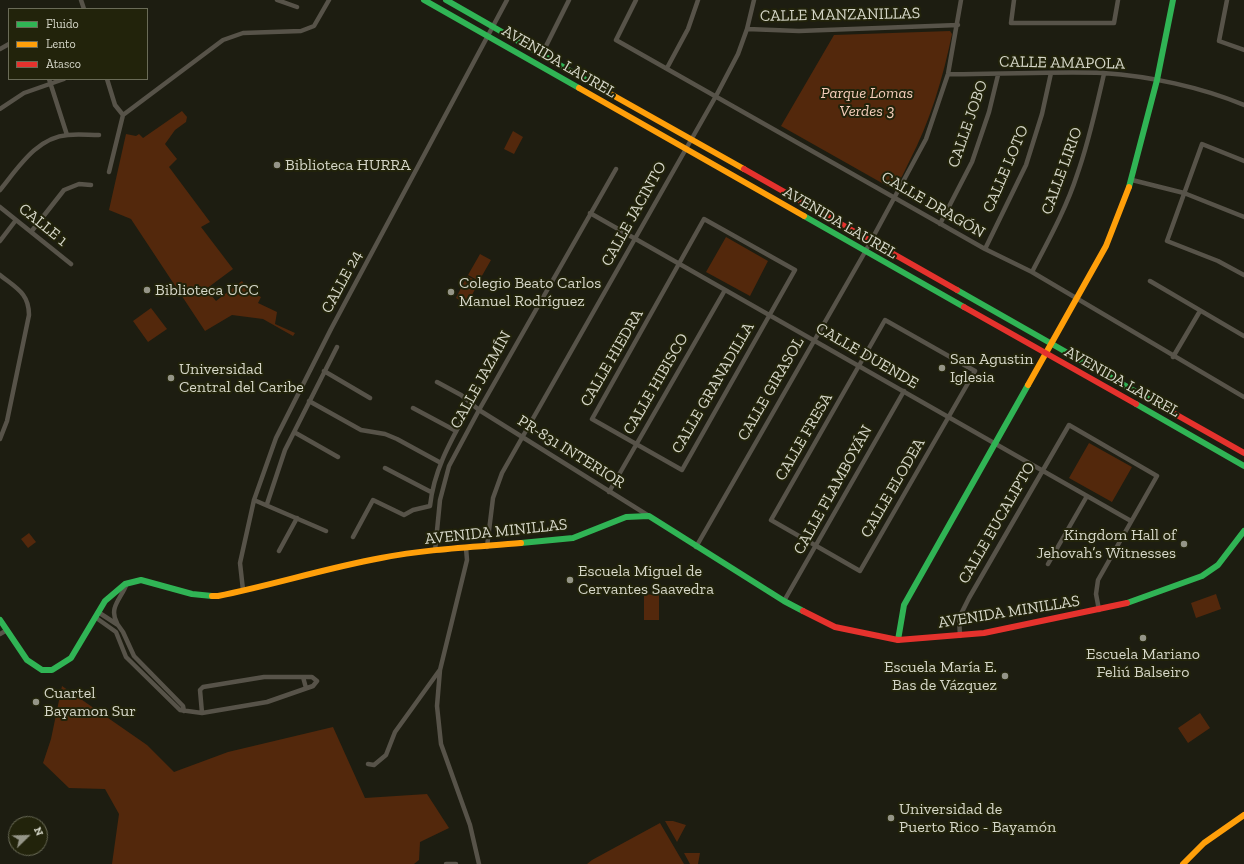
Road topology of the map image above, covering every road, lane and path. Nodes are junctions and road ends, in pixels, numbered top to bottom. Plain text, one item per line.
1 (277, 0) edge
2 (329, 0) edge
3 (424, 0) edge
4 (446, 0) edge
5 (507, 0) edge
6 (569, 0) edge
7 (636, 0) edge
8 (698, 0) edge
9 (754, 0) edge
10 (961, 0) edge
11 (1014, 0) edge
12 (1118, 0) edge
13 (1173, 0) edge
14 (1227, 0) edge
15 (290, 2) edge
16 (297, 7) dead end
17 (958, 25) junction
18 (494, 26) junction
19 (747, 29) junction
20 (488, 37) junction
21 (1244, 50) edge
22 (542, 54) junction
23 (667, 68) junction
24 (1051, 73) junction
25 (948, 74) junction
26 (1104, 74) junction
27 (998, 75) junction
28 (107, 80) edge
29 (1157, 80) junction
30 (49, 81) edge
31 (716, 96) junction
32 (1244, 105) edge
33 (0, 109) edge
34 (123, 115) junction
35 (67, 135) junction
36 (99, 135) dead end
37 (691, 139) junction
38 (685, 149) junction
39 (1244, 161) edge
40 (616, 169) dead end
41 (109, 172) dead end
42 (1132, 180) junction
43 (91, 185) dead end
44 (0, 190) edge
45 (1184, 193) junction
46 (895, 198) junction
47 (0, 207) edge
48 (590, 213) junction
49 (1244, 217) edge
50 (16, 220) junction
51 (940, 224) junction
52 (31, 232) junction
53 (635, 239) junction
54 (0, 241) edge
55 (871, 241) junction
56 (985, 249) junction
57 (865, 252) junction
58 (71, 264) dead end
59 (680, 264) junction
60 (1032, 272) junction
61 (0, 275) edge
62 (1244, 275) edge
63 (1150, 281) dead end
64 (725, 290) junction
65 (1077, 300) junction
66 (1200, 311) junction
67 (769, 315) junction
68 (1244, 336) edge
69 (814, 341) junction
70 (1051, 344) junction
71 (337, 347) dead end
72 (1046, 354) junction
73 (1173, 357) junction
74 (859, 366) junction
75 (324, 371) junction
76 (437, 382) dead end
77 (904, 392) junction
78 (1244, 397) edge
79 (370, 398) dead end
80 (309, 401) junction
81 (471, 404) junction
82 (413, 408) dead end
83 (479, 410) junction
84 (948, 417) junction
85 (456, 431) junction
86 (294, 432) junction
87 (522, 437) junction
88 (0, 439) edge
89 (637, 444) junction
90 (995, 444) junction
91 (1244, 454) edge
92 (338, 458) dead end
93 (441, 463) junction
94 (1244, 466) edge
95 (385, 468) dead end
96 (1042, 470) junction
97 (432, 492) junction
98 (609, 492) junction
99 (1087, 496) junction
100 (254, 500) junction
101 (267, 504) junction
102 (649, 516) junction
103 (297, 518) junction
104 (1131, 521) junction
105 (326, 531) dead end
106 (1244, 532) edge
107 (353, 537) dead end
108 (816, 546) junction
109 (487, 547) junction
110 (696, 547) junction
111 (466, 548) junction
112 (280, 550) dead end
113 (435, 551) junction
114 (1048, 564) dead end
115 (127, 583) junction
116 (243, 590) junction
117 (784, 601) junction
118 (1099, 610) junction
119 (96, 615) junction
120 (0, 620) edge
121 (118, 625) junction
122 (7, 630) junction
123 (0, 634) edge
124 (960, 636) junction
125 (898, 640) junction
126 (440, 670) junction
127 (303, 677) junction
128 (306, 688) junction
129 (184, 711) junction
130 (202, 713) junction
131 (368, 764) dead end
132 (1244, 815) edge
133 (446, 864) edge
134 (456, 864) edge
135 (479, 864) edge
136 (1183, 864) edge

1 - 15 street
2 - 34 street
3 - 20 street, AVENIDA LAUREL
4 - 18 street, AVENIDA LAUREL
5 - 18 street, CALLE 24
6 - 22 street
7 - 23 street, CALLE DRAGÓN
8 - 23 street
9 - 19 street, CALLE JACINTO
10 - 17 street, CALLE GIRASOL
11 - 12 street
13 - 29 street
14 - 21 street
15 - 16 street
17 - 19 street, CALLE MANZANILLAS
17 - 25 street, CALLE GIRASOL
18 - 20 street, CALLE 24
18 - 22 street, AVENIDA LAUREL
19 - 31 street, CALLE JACINTO
20 - 38 street, AVENIDA LAUREL
20 - 100 street, CALLE 24
22 - 37 street, AVENIDA LAUREL
23 - 31 street, CALLE DRAGÓN
24 - 26 street, CALLE AMAPOLA
24 - 27 street, CALLE AMAPOLA
24 - 56 street, CALLE LOTO
25 - 27 street, CALLE AMAPOLA
25 - 46 street, CALLE GIRASOL
26 - 29 street, CALLE AMAPOLA
26 - 60 street, CALLE LIRIO
27 - 51 street, CALLE JOBO
28 - 34 street
29 - 32 street, CALLE AMAPOLA
29 - 42 street
30 - 33 street
30 - 35 street
31 - 37 street, CALLE JACINTO
31 - 46 street, CALLE DRAGÓN
34 - 41 street
35 - 36 street
35 - 44 street
37 - 38 street, CALLE JACINTO
37 - 55 street, AVENIDA LAUREL
38 - 53 street, CALLE JACINTO
38 - 57 street, AVENIDA LAUREL
39 - 45 street
40 - 48 street, CALLE JAZMÍN
42 - 45 street
42 - 65 street
43 - 52 street
45 - 49 street
45 - 62 street
46 - 51 street, CALLE DRAGÓN
46 - 55 street, CALLE GIRASOL
47 - 50 street, CALLE 1
48 - 53 street, CALLE DUENDE
48 - 83 street, CALLE JAZMÍN
50 - 52 street, CALLE 1
50 - 54 street
51 - 56 street, CALLE DRAGÓN
52 - 58 street, CALLE 1
53 - 59 street, CALLE DUENDE
53 - 87 street, CALLE JACINTO
55 - 57 street, CALLE GIRASOL
55 - 70 street, AVENIDA LAUREL
56 - 60 street, CALLE DRAGÓN
57 - 69 street, CALLE GIRASOL
57 - 72 street, AVENIDA LAUREL
59 - 64 street, CALLE DUENDE
59 - 67 street
59 - 89 street, CALLE HIEDRA
60 - 65 street, CALLE DRAGÓN
61 - 88 street
63 - 66 street
64 - 67 street, CALLE DUENDE
64 - 89 street, CALLE HIBISCO
65 - 70 street
65 - 73 street, CALLE DRAGÓN
66 - 68 street
66 - 73 street
67 - 69 street, CALLE DUENDE
67 - 89 street, CALLE GRANADILLA
69 - 74 street, CALLE DUENDE
69 - 110 street, CALLE GIRASOL
70 - 72 street
70 - 91 street, AVENIDA LAUREL
71 - 75 street
72 - 90 street
72 - 94 street, AVENIDA LAUREL
73 - 78 street, CALLE DRAGÓN
74 - 77 street, CALLE DUENDE
74 - 84 street, CALLE FRESA
74 - 108 street, CALLE FRESA
75 - 79 street
75 - 80 street
76 - 81 street, PR-831 INTERIOR
77 - 84 street, CALLE DUENDE
77 - 108 street, CALLE FLAMBOYÁN
80 - 86 street
80 - 93 street
81 - 83 street, PR-831 INTERIOR
81 - 85 street
82 - 85 street
83 - 87 street, PR-831 INTERIOR
83 - 113 street, CALLE JAZMÍN
84 - 90 street, CALLE DUENDE
84 - 108 street, CALLE ELODEA
85 - 93 street
86 - 92 street
86 - 101 street
87 - 98 street, PR-831 INTERIOR
87 - 109 street, CALLE JACINTO
89 - 98 street, CALLE HIBISCO
90 - 96 street, CALLE DUENDE
90 - 125 street
93 - 97 street
95 - 97 street
96 - 99 street, CALLE DUENDE
96 - 104 street, CALLE EUCALIPTO
96 - 124 street, CALLE EUCALIPTO
97 - 107 street
98 - 102 street, PR-831 INTERIOR
99 - 104 street, CALLE DUENDE
99 - 114 street
100 - 101 street
100 - 116 street, CALLE 24
101 - 103 street
102 - 109 street, AVENIDA MINILLAS
102 - 110 street, AVENIDA MINILLAS
103 - 105 street
103 - 112 street
104 - 118 street
106 - 118 street, AVENIDA MINILLAS
108 - 117 street, CALLE FLAMBOYÁN
109 - 111 street, AVENIDA MINILLAS
110 - 117 street, AVENIDA MINILLAS
111 - 113 street, AVENIDA MINILLAS
111 - 126 street
113 - 116 street, AVENIDA MINILLAS
115 - 116 street, AVENIDA MINILLAS
115 - 119 street
115 - 121 street
117 - 125 street, AVENIDA MINILLAS
118 - 124 street, AVENIDA MINILLAS
119 - 121 street
119 - 122 street
119 - 129 street
120 - 122 street
121 - 129 street
122 - 123 street
124 - 125 street, AVENIDA MINILLAS
126 - 131 street
126 - 135 street
127 - 128 street
127 - 128 street
127 - 130 street
128 - 130 street
129 - 130 street
132 - 136 street
133 - 134 street

